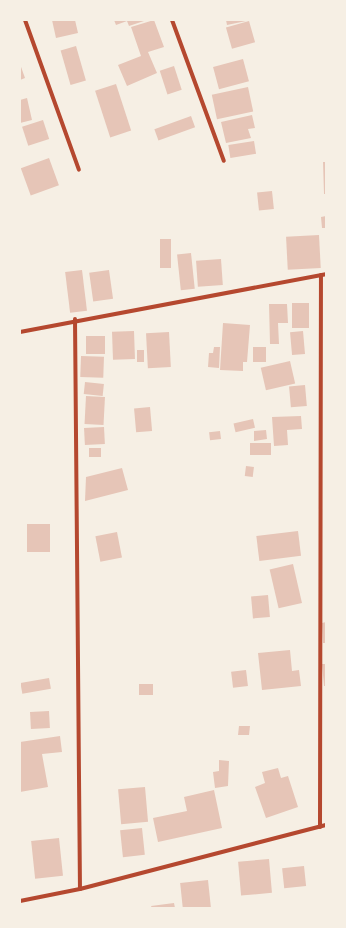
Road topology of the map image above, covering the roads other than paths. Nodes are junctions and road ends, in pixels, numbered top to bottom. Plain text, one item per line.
1 (25, 20) edge
2 (172, 20) edge
3 (224, 161) dead end
4 (79, 170) dead end
5 (326, 274) edge
6 (321, 275) junction
7 (75, 319) junction
8 (20, 332) edge
9 (326, 826) edge
10 (320, 827) junction
11 (80, 889) junction
12 (20, 901) edge

1 - 4 street
2 - 3 street
5 - 6 street
6 - 7 street
6 - 10 street
7 - 8 street
7 - 11 street
9 - 10 street
10 - 11 street
11 - 12 street

